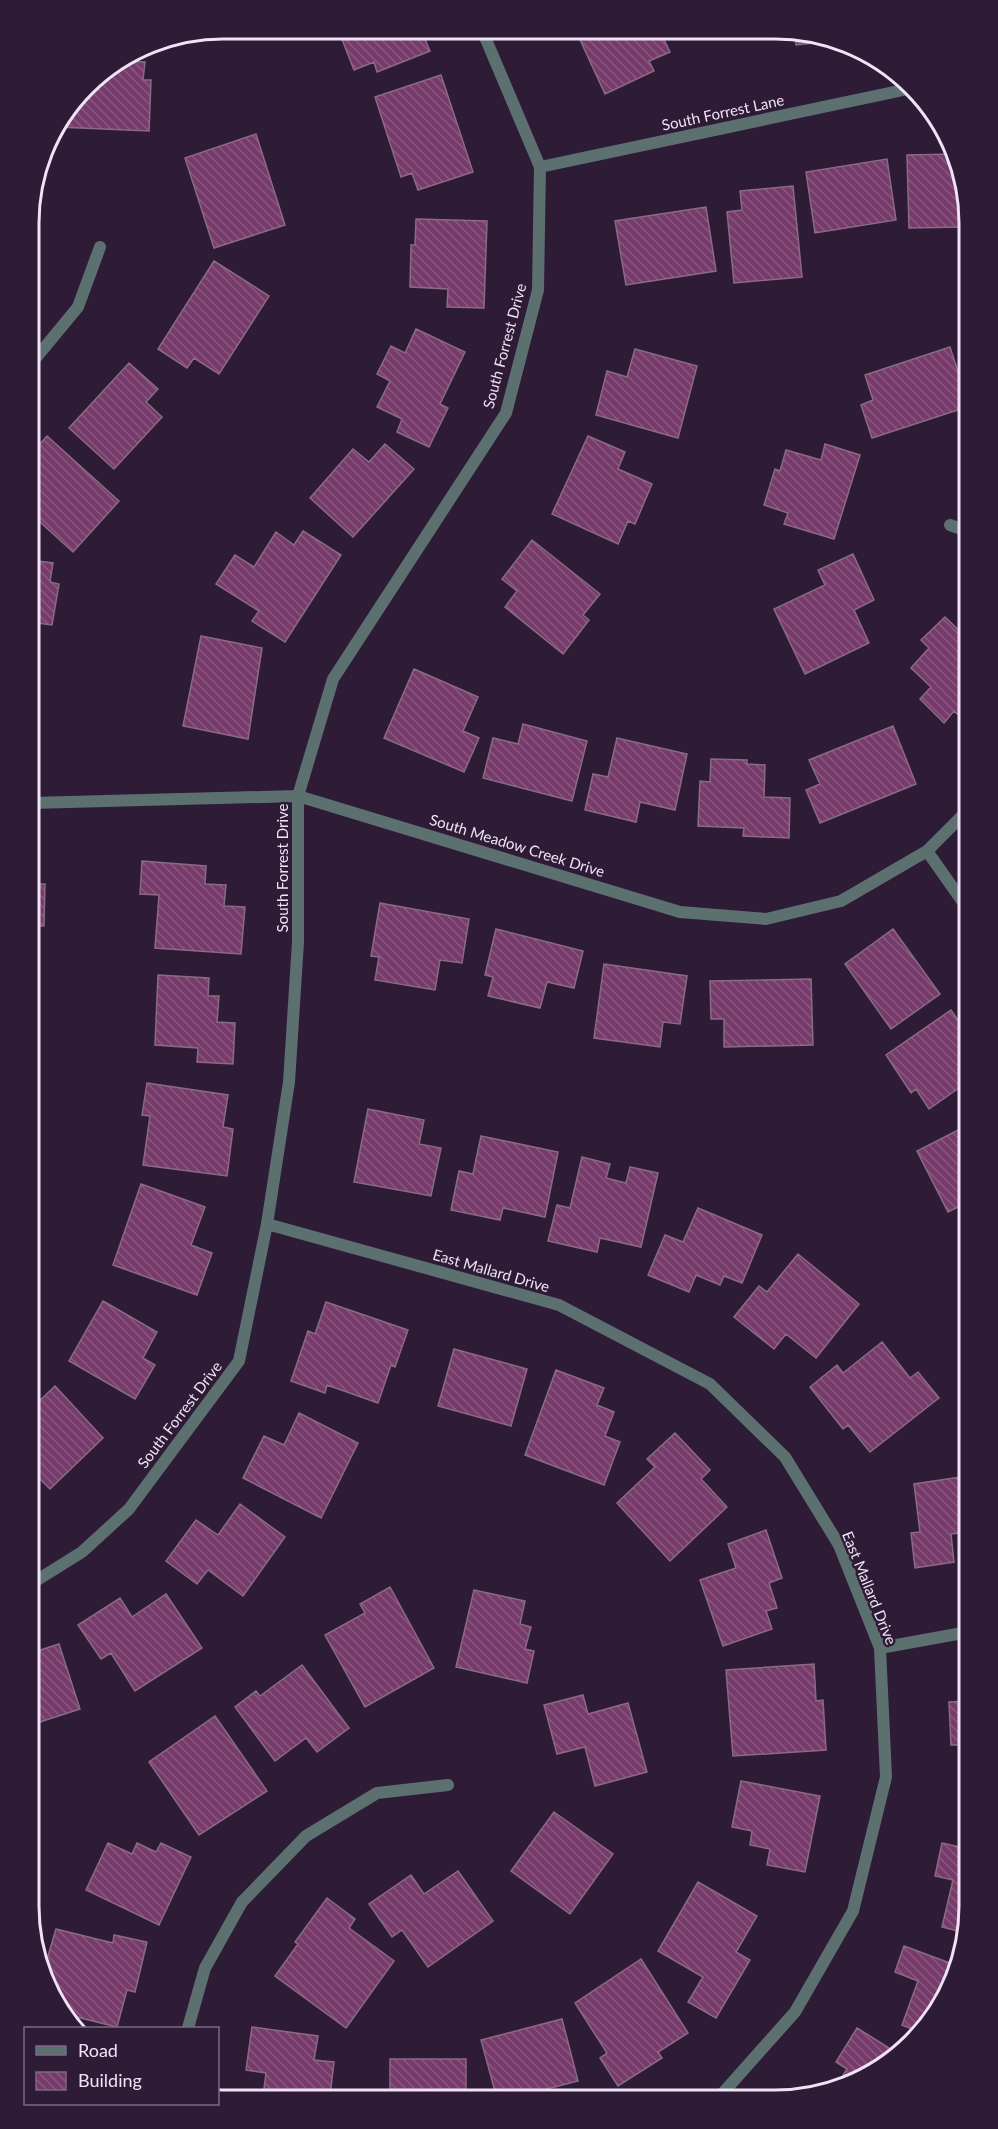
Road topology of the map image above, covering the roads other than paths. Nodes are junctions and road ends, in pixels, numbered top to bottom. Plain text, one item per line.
1 (486, 39) edge
2 (902, 90) edge
3 (540, 167) junction
4 (100, 247) dead end
5 (39, 354) edge
6 (950, 525) dead end
7 (959, 528) edge
8 (298, 796) junction
9 (39, 803) edge
10 (959, 819) edge
11 (927, 851) junction
12 (959, 896) edge
13 (267, 1224) junction
14 (39, 1579) edge
15 (959, 1634) edge
16 (880, 1648) junction
17 (448, 1785) dead end
18 (188, 2027) edge
19 (726, 2090) edge

1 - 3 street, South Forrest Drive
2 - 3 street, South Forrest Lane
3 - 8 street, South Forrest Drive
4 - 5 street
6 - 7 street
8 - 9 street, South Meadow Creek Drive
8 - 11 street, South Meadow Creek Drive
8 - 13 street, South Forrest Drive
10 - 11 street, South Meadow Creek Drive
11 - 12 street
13 - 14 street, South Forrest Drive
13 - 16 street, East Mallard Drive
15 - 16 street
16 - 19 street, East Mallard Drive
17 - 18 street

